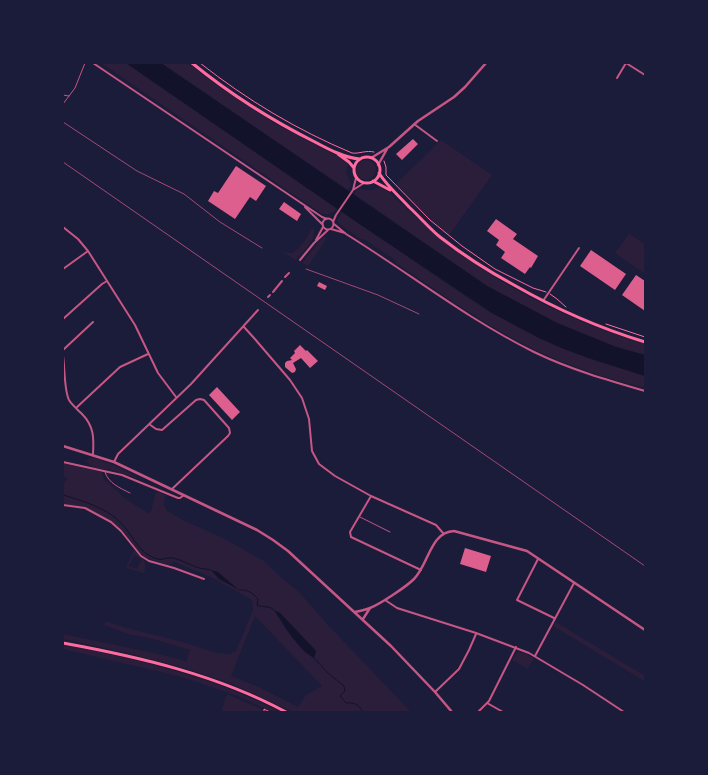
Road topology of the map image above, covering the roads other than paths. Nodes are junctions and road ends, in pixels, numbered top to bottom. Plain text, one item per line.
1 (85, 63) edge
2 (93, 63) edge
3 (192, 63) edge
4 (486, 63) edge
5 (626, 63) edge
6 (645, 75) edge
7 (617, 78) dead end
8 (63, 95) edge
9 (69, 96) junction
10 (63, 104) edge
11 (413, 124) junction
12 (438, 141) dead end
13 (389, 147) junction
14 (333, 151) junction
15 (371, 158) junction
16 (360, 159) junction
17 (378, 165) junction
18 (354, 168) junction
19 (379, 173) junction
20 (356, 178) junction
21 (373, 181) junction
22 (364, 183) junction
23 (353, 190) junction
24 (394, 192) junction
25 (298, 201) junction
26 (336, 215) junction
27 (328, 219) junction
28 (334, 223) junction
29 (323, 226) junction
30 (63, 227) edge
31 (330, 229) junction
32 (346, 234) junction
33 (314, 243) junction
34 (579, 248) dead end
35 (88, 251) junction
36 (300, 260) dead end
37 (63, 269) edge
38 (289, 273) dead end
39 (285, 277) dead end
40 (107, 281) junction
41 (282, 281) dead end
42 (273, 292) dead end
43 (543, 301) junction
44 (258, 310) dead end
45 (63, 319) edge
46 (93, 322) dead end
47 (244, 327) junction
48 (645, 342) edge
49 (63, 350) edge
50 (148, 354) junction
51 (63, 356) edge
52 (645, 391) edge
53 (176, 397) junction
54 (76, 408) junction
55 (149, 424) junction
56 (63, 446) edge
57 (93, 454) junction
58 (63, 462) edge
59 (114, 462) junction
60 (104, 471) junction
61 (172, 489) junction
62 (130, 494) dead end
63 (184, 495) junction
64 (371, 496) junction
65 (63, 505) edge
66 (359, 517) junction
67 (390, 532) dead end
68 (443, 533) junction
69 (539, 558) junction
70 (421, 570) junction
71 (204, 580) dead end
72 (574, 583) junction
73 (384, 599) junction
74 (370, 608) junction
75 (355, 612) junction
76 (554, 618) junction
77 (363, 619) junction
78 (645, 630) edge
79 (476, 633) junction
80 (63, 642) edge
81 (516, 647) junction
82 (535, 656) junction
83 (435, 692) junction
84 (487, 703) junction
85 (286, 712) edge
86 (452, 712) edge
87 (478, 712) edge
88 (502, 712) edge
89 (624, 712) edge

1 - 9 lane
2 - 25 street
3 - 14 main road
4 - 11 street
5 - 6 street
5 - 7 street
8 - 9 lane
9 - 10 lane
11 - 12 street
11 - 13 street
13 - 15 street
13 - 17 street
14 - 16 main road
14 - 18 main road
15 - 16 main road
15 - 17 main road
16 - 18 main road
17 - 19 main road
18 - 20 main road
19 - 21 main road
19 - 24 main road
20 - 22 main road
20 - 23 street
21 - 22 main road
21 - 24 main road
22 - 23 street
23 - 26 street
24 - 43 main road
25 - 27 street
25 - 29 street
26 - 27 street
26 - 28 street
27 - 28 street
27 - 29 street
28 - 31 street
28 - 32 street
29 - 31 street
29 - 33 street
30 - 35 street
31 - 32 street
31 - 33 street
32 - 52 street
33 - 36 street
34 - 43 street
35 - 37 street
35 - 40 street
38 - 39 street
40 - 45 street
40 - 50 street
41 - 42 street
43 - 48 main road
44 - 47 street
46 - 49 street
47 - 53 street
47 - 64 street
50 - 53 street
50 - 54 street
51 - 54 street
53 - 55 street
54 - 57 street
55 - 59 street
55 - 61 street
56 - 57 street
57 - 59 street
58 - 60 street
59 - 61 street
60 - 62 lane
60 - 63 street
61 - 63 street
63 - 75 street
64 - 66 street
64 - 68 street
65 - 71 street
66 - 67 lane
66 - 70 street
68 - 69 street
68 - 70 street
69 - 72 street
69 - 76 street
70 - 73 street
72 - 76 street
72 - 78 street
73 - 74 street
73 - 79 street
74 - 75 street
74 - 77 street
75 - 77 street
76 - 82 street
77 - 83 street
79 - 81 street
79 - 83 street
80 - 85 main road
81 - 82 street
81 - 84 street
82 - 89 street
83 - 86 street
84 - 87 street
84 - 88 street

